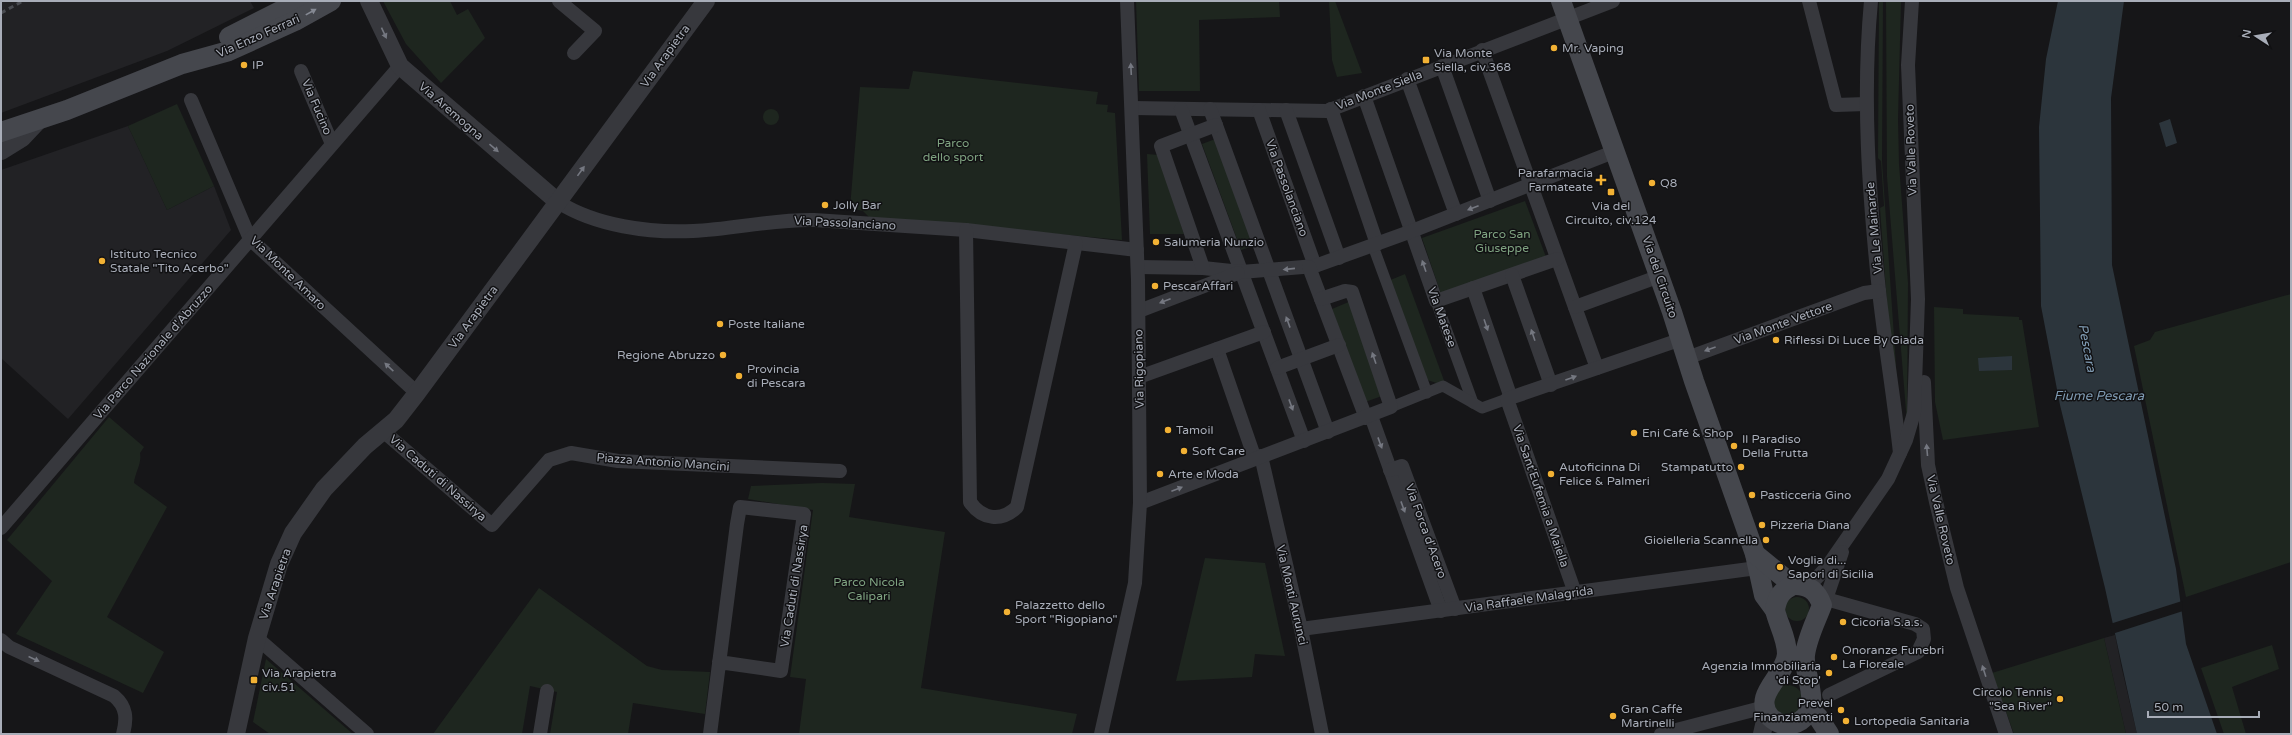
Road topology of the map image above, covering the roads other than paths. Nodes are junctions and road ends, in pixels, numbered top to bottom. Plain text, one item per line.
1 (300, 1) edge
2 (331, 1) edge
3 (369, 1) edge
4 (559, 1) edge
5 (706, 1) edge
6 (1127, 1) edge
7 (1613, 1) edge
8 (1809, 1) edge
9 (1871, 1) edge
10 (1912, 1) edge
11 (1564, 9) edge
12 (1482, 50) junction
13 (574, 53) dead end
14 (182, 64) junction
15 (400, 66) junction
16 (1442, 66) junction
17 (301, 70) dead end
18 (1407, 80) junction
19 (1364, 96) junction
20 (191, 100) dead end
21 (1866, 104) junction
22 (1132, 108) junction
23 (1181, 109) junction
24 (1210, 109) junction
25 (1331, 109) junction
26 (1259, 110) junction
27 (1286, 110) junction
28 (39, 120) junction
29 (1216, 125) junction
30 (1, 132) edge
31 (1190, 135) junction
32 (332, 144) junction
33 (1616, 150) junction
34 (1, 151) edge
35 (1530, 184) junction
36 (1490, 201) junction
37 (558, 202) junction
38 (1456, 214) junction
39 (966, 230) junction
40 (1412, 231) junction
41 (250, 239) junction
42 (1076, 243) junction
43 (1375, 245) junction
44 (1137, 250) junction
45 (1339, 258) junction
46 (1557, 259) junction
47 (1312, 266) junction
48 (1138, 267) junction
49 (1203, 268) junction
50 (1269, 271) junction
51 (1241, 272) junction
52 (1512, 275) junction
53 (1660, 276) junction
54 (1473, 288) junction
55 (1879, 291) junction
56 (1321, 299) junction
57 (1918, 299) junction
58 (1436, 301) junction
59 (1575, 307) junction
60 (1139, 311) junction
61 (1264, 332) junction
62 (1339, 346) junction
63 (1684, 349) junction
64 (1217, 350) junction
65 (1302, 359) junction
66 (1277, 368) junction
67 (1597, 368) junction
68 (1139, 377) junction
69 (1551, 385) junction
70 (417, 393) junction
71 (1426, 393) junction
72 (1509, 399) junction
73 (1473, 403) junction
74 (1391, 407) junction
75 (1369, 417) junction
76 (383, 431) junction
77 (1328, 432) junction
78 (1304, 441) junction
79 (1900, 453) junction
80 (1258, 458) junction
81 (840, 471) dead end
82 (1140, 503) junction
83 (492, 525) joint
84 (1, 528) edge
85 (1844, 543) junction
86 (1756, 561) junction
87 (1800, 586) junction
88 (1575, 593) junction
89 (1824, 602) junction
90 (1448, 610) junction
91 (1775, 610) junction
92 (1300, 629) junction
93 (257, 638) junction
94 (1, 640) edge
95 (719, 662) junction
96 (1774, 682) junction
97 (547, 691) dead end
98 (1816, 699) junction
99 (1766, 710) junction
100 (1786, 729) edge
101 (1689, 731) edge
102 (123, 734) edge
103 (236, 734) edge
104 (367, 734) edge
105 (540, 734) edge
106 (710, 734) edge
107 (1100, 734) edge
108 (1322, 734) edge
109 (1661, 734) edge
110 (1762, 734) edge
111 (1829, 734) edge
112 (2006, 734) edge

1 - 14 main road, Via Enzo Ferrari
14 -> 2 main road, Via Enzo Ferrari
3 -> 15 street, Via Aremogna
4 - 13 street
37 -> 5 street, Via Arapietra
22 -> 6 street, Via Rigopiano
7 - 11 street, Via Monte Siella
8 - 21 street
9 - 21 street, Via Le Mainarde
10 - 57 street, Via Valle Roveto
11 - 12 street, Via Monte Siella
11 - 33 main road, Via del Circuito
12 - 16 street, Via Monte Siella
12 - 35 street
14 - 28 main road, Via Enzo Ferrari
15 - 32 street, Via Parco Nazionale d'Abruzzo
15 -> 37 street, Via Aremogna
16 - 18 street, Via Monte Siella
16 - 36 street
17 - 32 street, Via Fucino
18 - 19 street, Via Monte Siella
18 - 38 street
19 - 25 street, Via Monte Siella
19 - 40 street
20 - 41 street, Via Monte Amaro
21 - 55 street, Via Le Mainarde
22 - 23 street, Via Monte Siella
22 - 44 street, Via Rigopiano
23 - 24 street, Via Monte Siella
23 - 31 street
24 - 26 street, Via Monte Siella
24 - 29 street
25 - 27 street, Via Monte Siella
25 - 43 street
26 - 27 street, Via Monte Siella
26 - 47 street, Via Passolanciano
27 - 45 street
28 - 30 main road, Via Enzo Ferrari
28 - 34 street, Via Enzo Ferrari
29 - 31 street
29 - 50 street
31 - 49 street
31 - 51 street
32 - 41 street, Via Parco Nazionale d'Abruzzo
33 - 35 street
33 - 53 main road, Via del Circuito
35 - 36 street
35 - 46 street
36 -> 38 street
37 - 39 street, Via Passolanciano
37 - 70 street, Via Arapietra
38 - 40 street
39 - 42 street, Via Passolanciano
39 - 42 street
40 - 43 street
58 -> 40 street, Via Matese
70 -> 41 street, Via Monte Amaro
41 - 84 street, Via Parco Nazionale d'Abruzzo
42 - 44 street, Via Passolanciano
43 - 45 street
43 - 71 street
44 - 48 street, Via Rigopiano
45 - 47 street
46 - 52 street
46 - 59 street
47 -> 50 street
47 - 56 street
48 - 49 street
48 - 60 street, Via Rigopiano
49 - 51 street
50 - 51 street
65 -> 50 street
51 -> 60 street
51 - 61 street
52 - 54 street
69 -> 52 street
53 - 59 street
53 - 63 main road, Via del Circuito
54 - 58 street
54 -> 72 street
55 -> 63 street, Via Monte Vettore
55 - 79 street, Via Le Mainarde
56 - 62 street
74 -> 56 street
57 - 79 street, Via Valle Roveto
112 -> 57 street, Via Valle Roveto
58 - 73 street, Via Matese
59 - 67 street
60 - 68 street, Via Rigopiano
61 - 64 street
61 - 66 street
62 - 65 street
62 - 75 street
63 - 67 street
63 - 86 main road, Via del Circuito
64 - 68 street
64 - 80 street, Via Monti Aurunci
65 - 66 street
65 - 77 street
66 -> 78 street
69 -> 67 street
68 - 82 street, Via Rigopiano
69 - 72 street
70 - 76 street, Via Arapietra
71 - 73 street
71 - 74 street
72 - 73 street
72 - 88 street, Via Sant'Eufemia a Maiella
74 - 75 street
75 - 77 street
75 -> 90 street, Via Forca d'Acero
76 - 83 street, Via Caduti di Nassirya
76 - 93 street, Via Arapietra
77 - 78 street
78 - 80 street
79 - 85 street
82 -> 80 street
80 - 92 street, Via Monti Aurunci
81 - 83 street, Piazza Antonio Mancini
82 - 107 street, Via Rigopiano
85 - 87 street
85 - 89 street
86 - 87 main road
86 - 88 street, Via Raffaele Malagrida
86 - 91 main road, Via del Circuito
87 - 89 main road
87 - 91 main road
88 - 90 street, Via Raffaele Malagrida
89 - 98 main road
89 - 98 street
90 - 92 street, Via Raffaele Malagrida
91 - 96 main road, Via del Circuito
92 - 108 street, Via Monti Aurunci
93 - 103 street, Via Arapietra
93 - 104 street
94 -> 102 street
95 - 95 street, Via Caduti di Nassirya
95 - 106 street, Via Caduti di Nassirya
96 - 98 main road
96 - 99 main road
97 - 105 street
98 - 100 main road
98 - 111 main road
99 - 100 main road
99 - 101 street
99 - 110 street
101 - 109 street

